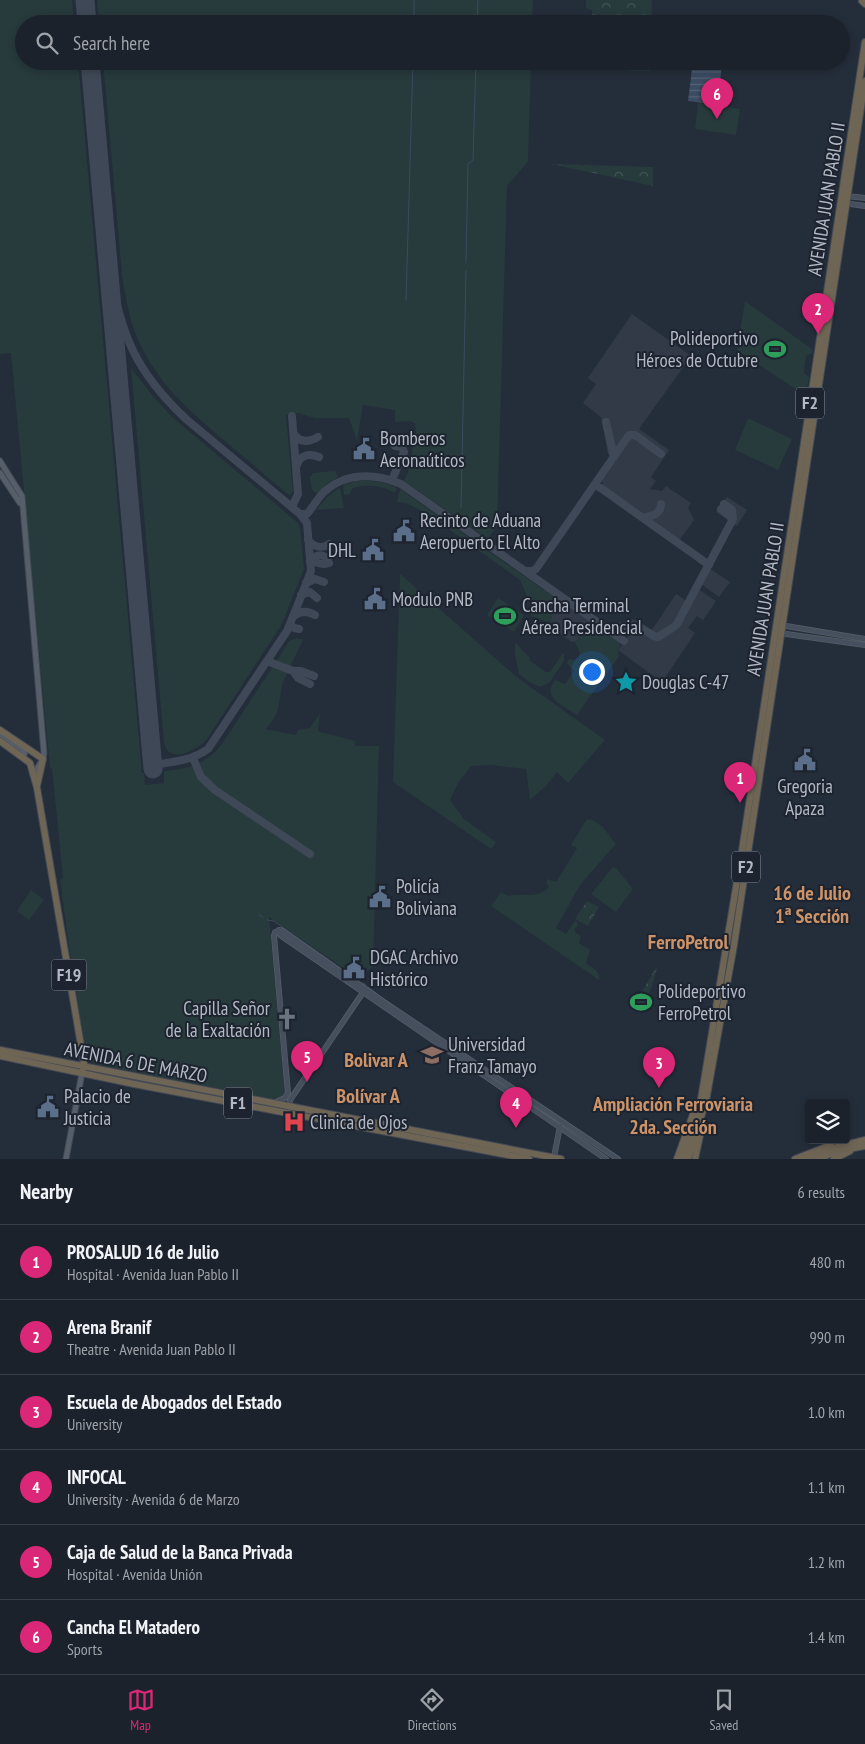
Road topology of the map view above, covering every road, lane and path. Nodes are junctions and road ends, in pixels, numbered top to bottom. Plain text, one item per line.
1 (865, 42) edge
2 (865, 81) edge
3 (865, 198) edge
4 (844, 199) junction
5 (865, 206) edge
6 (0, 461) edge
7 (0, 473) edge
8 (22, 504) junction
9 (779, 629) junction
10 (865, 638) edge
11 (865, 645) edge
12 (0, 730) edge
13 (0, 738) edge
14 (43, 759) junction
15 (30, 763) junction
16 (33, 775) junction
17 (37, 788) junction
18 (365, 990) junction
19 (383, 1003) junction
20 (0, 1050) edge
21 (82, 1052) junction
22 (0, 1056) edge
23 (68, 1064) junction
24 (82, 1070) junction
25 (705, 1073) junction
26 (706, 1101) junction
27 (271, 1103) junction
28 (290, 1110) junction
29 (560, 1126) junction
30 (865, 1140) edge
31 (855, 1145) junction
32 (865, 1146) edge
33 (554, 1158) junction
34 (66, 1159) edge
35 (529, 1159) edge
36 (561, 1159) edge
37 (606, 1159) edge
38 (618, 1159) edge
39 (677, 1159) edge
40 (683, 1159) edge
41 (688, 1159) edge
42 (695, 1159) edge
43 (795, 1159) edge
44 (800, 1159) edge
45 (805, 1159) edge
46 (811, 1159) edge
47 (818, 1159) edge
48 (824, 1159) edge
49 (829, 1159) edge
50 (834, 1159) edge

1 - 4 highway, AVENIDA JUAN PABLO II / F2
2 - 4 highway, AVENIDA JUAN PABLO II / F2
3 - 4 main road
4 - 5 main road
4 - 9 highway, AVENIDA JUAN PABLO II / F2
6 - 8 main road
7 - 8 main road
8 - 14 main road
9 - 10 main road
9 - 11 main road
9 - 25 highway, AVENIDA JUAN PABLO II / F2
9 - 26 highway, AVENIDA JUAN PABLO II / F2
12 - 14 highway
13 - 15 highway, F19
13 - 15 main road, F19
14 - 16 main road
14 - 17 highway, F19
15 - 16 highway, F19
16 - 17 highway, F19
17 - 21 highway, F19
18 - 19 main road
18 - 27 main road
18 - 28 main road
19 - 29 main road
19 - 38 main road
20 - 23 highway, AVENIDA 6 DE MARZO / F1
21 - 23 highway
21 - 24 highway, F19
22 - 24 highway, AVENIDA 6 DE MARZO / F1
23 - 24 highway, AVENIDA 6 DE MARZO / F1
24 - 27 highway, AVENIDA 6 DE MARZO / F1
24 - 28 highway, AVENIDA 6 DE MARZO / F1
24 - 34 main road
25 - 39 highway, F2
25 - 40 highway, AVENIDA JUAN PABLO II / F2
26 - 41 highway, AVENIDA JUAN PABLO II / F2
26 - 42 highway, F2
27 - 28 highway, AVENIDA 6 DE MARZO / F1
28 - 33 highway, AVENIDA 6 DE MARZO / F1
28 - 35 highway, AVENIDA 6 DE MARZO / F1
29 - 33 main road
29 - 37 main road
30 - 31 highway
31 - 32 highway
31 - 43 highway
31 - 44 highway
31 - 45 highway
31 - 46 highway
31 - 47 highway
31 - 48 highway
31 - 49 highway
31 - 50 highway
33 - 36 highway, AVENIDA 6 DE MARZO / F1

